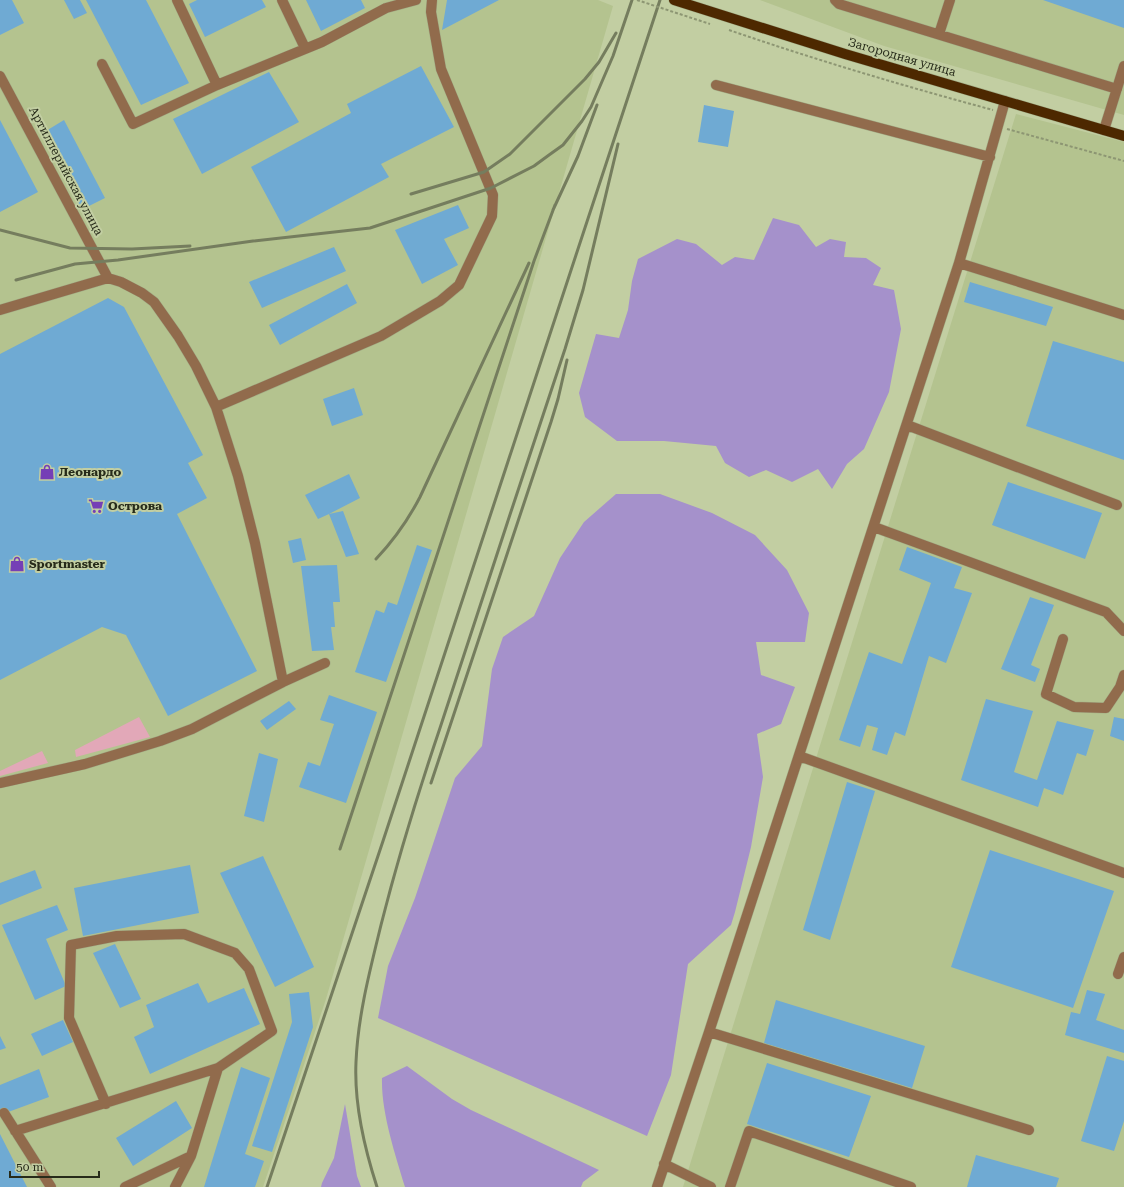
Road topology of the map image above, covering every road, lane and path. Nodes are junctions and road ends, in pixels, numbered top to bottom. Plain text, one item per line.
1 (177, 0) edge
2 (282, 0) edge
3 (416, 0) edge
4 (432, 0) edge
5 (637, 0) edge
6 (674, 0) edge
7 (950, 0) edge
8 (841, 2) edge
9 (710, 24) dead end
10 (725, 29) dead end
11 (939, 34) junction
12 (305, 48) junction
13 (102, 64) dead end
14 (1124, 66) edge
15 (0, 76) edge
16 (217, 84) junction
17 (716, 85) dead end
18 (1117, 89) junction
19 (1005, 101) junction
20 (1001, 112) junction
21 (998, 126) junction
22 (1104, 130) junction
23 (1124, 136) edge
24 (990, 157) junction
25 (1124, 161) edge
26 (959, 263) junction
27 (108, 278) junction
28 (0, 310) edge
29 (1124, 315) edge
30 (216, 407) junction
31 (907, 425) junction
32 (1117, 505) dead end
33 (874, 527) junction
34 (1124, 631) edge
35 (1063, 639) dead end
36 (325, 663) dead end
37 (1124, 675) edge
38 (283, 682) junction
39 (799, 756) junction
40 (0, 783) edge
41 (1124, 873) edge
42 (1124, 957) edge
43 (1118, 974) dead end
44 (709, 1032) junction
45 (218, 1068) junction
46 (106, 1104) junction
47 (4, 1114) dead end
48 (1030, 1130) dead end
49 (15, 1131) junction
50 (191, 1156) junction
51 (664, 1164) junction
52 (51, 1187) edge
53 (125, 1187) edge
54 (175, 1187) edge
55 (657, 1187) edge
56 (711, 1187) edge
57 (730, 1187) edge
58 (912, 1187) edge

1 - 16 street
2 - 12 street
3 - 12 street
4 - 30 street
5 - 9 path, bridge
6 - 19 main road, Загородная улица
7 - 11 street
8 - 11 street
10 - 20 path
11 - 18 street
12 - 16 street
13 - 16 street
14 - 18 street
15 - 27 street, Артиллерийская улица
17 - 24 street
18 - 22 street
19 - 20 street
19 - 22 main road, Загородная улица
20 - 21 street
21 - 24 street
21 - 25 path
22 - 23 main road, Загородная улица
24 - 26 street
26 - 29 street
26 - 31 street
27 - 28 street
27 - 30 street
30 - 38 street
31 - 32 street
31 - 33 street
33 - 34 street
33 - 39 street
35 - 37 street
36 - 38 street
38 - 40 street
39 - 41 street
39 - 44 street
42 - 43 street
44 - 48 street
44 - 51 street
45 - 46 street
45 - 46 street
45 - 50 street
46 - 49 street
47 - 49 street
49 - 52 street
50 - 53 street
50 - 54 street
51 - 55 street
51 - 56 street
57 - 58 street

